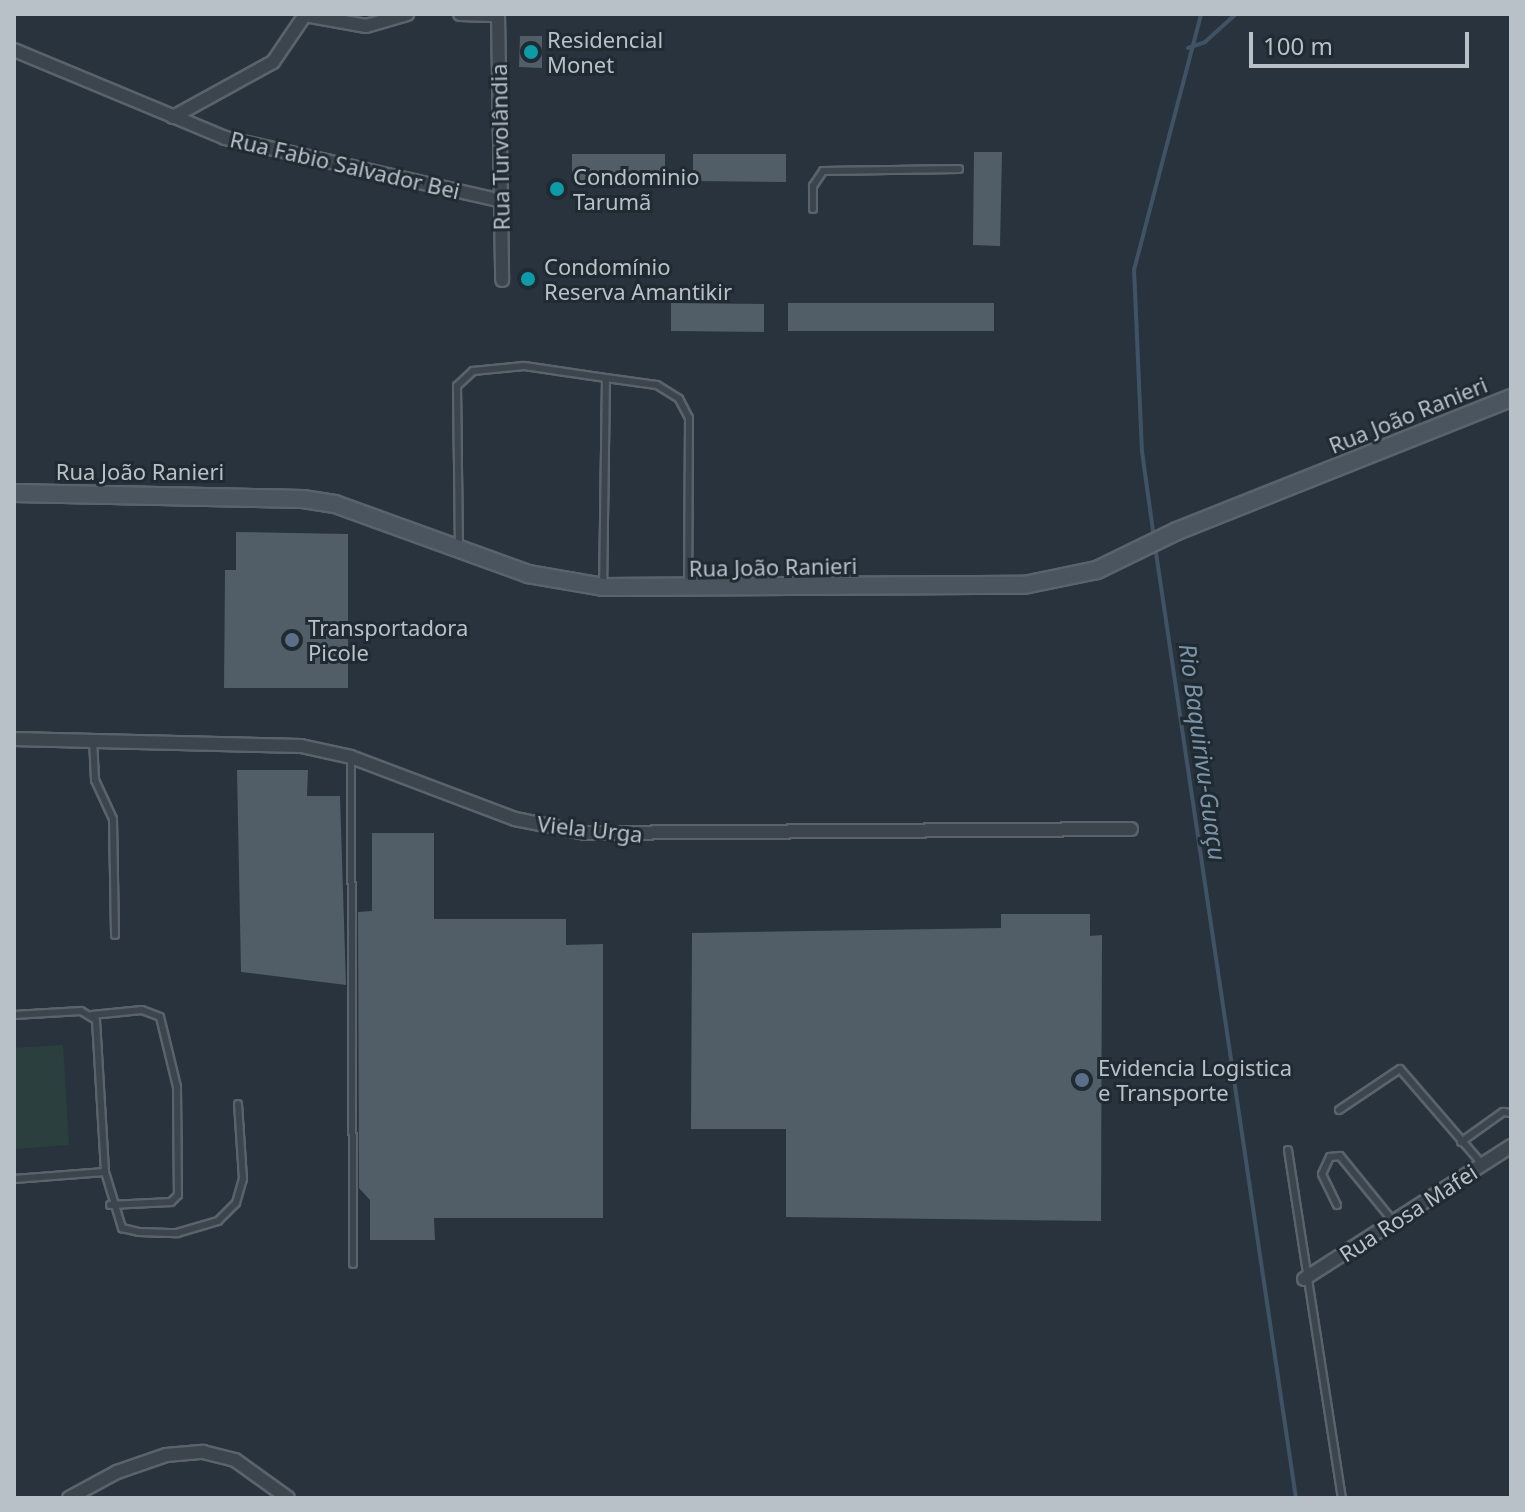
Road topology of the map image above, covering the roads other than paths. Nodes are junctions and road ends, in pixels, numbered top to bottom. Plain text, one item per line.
1 (305, 14) edge
2 (407, 14) edge
3 (460, 14) edge
4 (498, 15) edge
5 (14, 50) edge
6 (173, 117) junction
7 (959, 169) dead end
8 (502, 201) junction
9 (813, 209) dead end
10 (502, 280) dead end
11 (606, 378) junction
12 (1511, 398) edge
13 (14, 493) edge
14 (459, 552) junction
15 (603, 587) junction
16 (688, 591) junction
17 (14, 739) edge
18 (93, 739) junction
19 (351, 757) junction
20 (1131, 829) dead end
21 (115, 935) dead end
22 (14, 1015) edge
23 (92, 1015) junction
24 (238, 1104) dead end
25 (1339, 1110) dead end
26 (1511, 1113) edge
27 (1461, 1142) junction
28 (1288, 1150) dead end
29 (1509, 1151) edge
30 (1483, 1165) junction
31 (105, 1172) junction
32 (14, 1179) edge
33 (110, 1205) junction
34 (1337, 1205) dead end
35 (1395, 1224) junction
36 (353, 1264) dead end
37 (1304, 1279) junction
38 (69, 1498) edge
39 (288, 1498) edge
40 (1342, 1498) edge

1 - 2 street
1 - 6 street
3 - 4 street
4 - 8 street, Rua Turvolândia
5 - 6 street, Rua Fabio Salvador Bei
6 - 8 street, Rua Fabio Salvador Bei
7 - 9 lane
8 - 10 street, Rua Turvolândia
11 - 14 lane
11 - 15 lane
11 - 16 lane
12 - 16 street, Rua João Ranieri
13 - 14 street, Rua João Ranieri
14 - 15 street, Rua João Ranieri
15 - 16 street, Rua João Ranieri
17 - 18 street, Viela Urga
18 - 19 street, Viela Urga
18 - 21 lane
19 - 20 street, Viela Urga
19 - 36 lane
22 - 23 lane
23 - 31 lane
23 - 33 lane
24 - 33 lane
25 - 27 lane
26 - 27 lane
27 - 30 lane
28 - 37 lane
29 - 30 street, Rua Rosa Mafei
30 - 35 street, Rua Rosa Mafei
31 - 32 lane
31 - 33 lane
34 - 35 lane
35 - 37 street, Rua Rosa Mafei
37 - 40 lane
38 - 39 street

